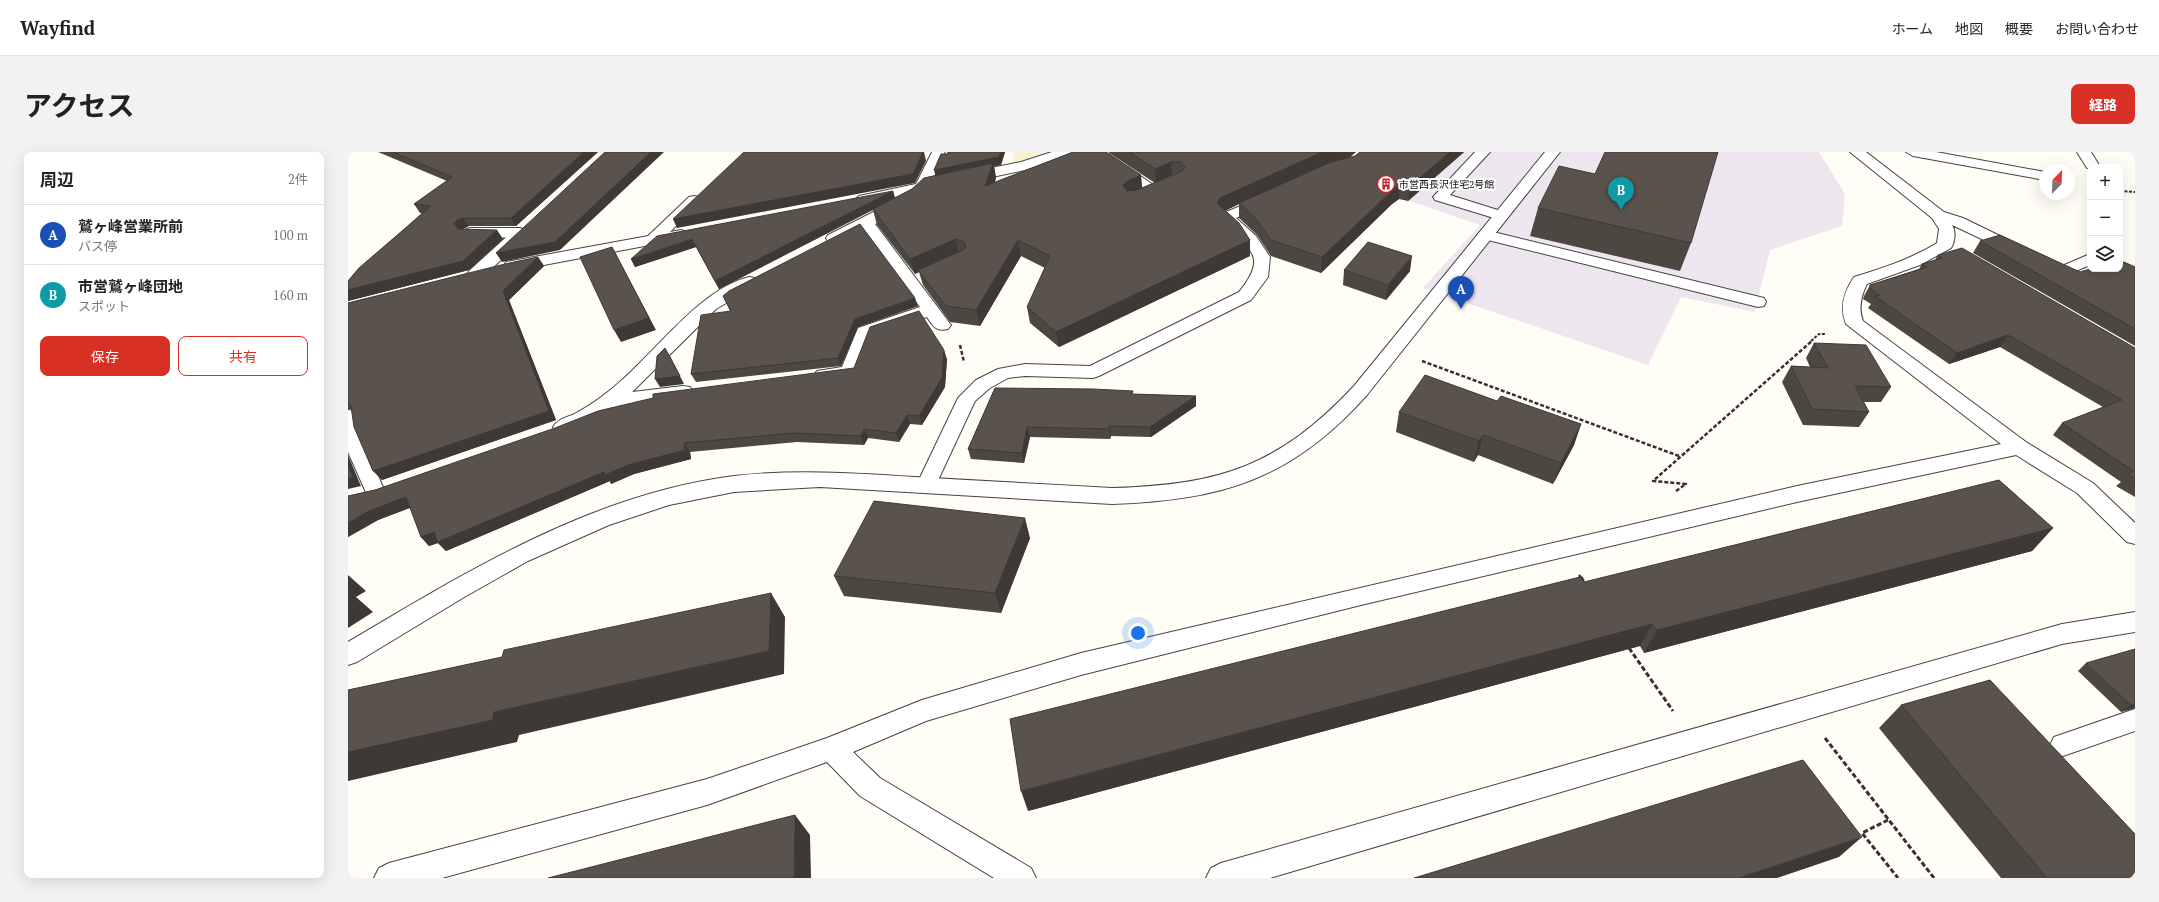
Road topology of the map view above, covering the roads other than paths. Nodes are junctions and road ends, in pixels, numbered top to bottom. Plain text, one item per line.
1 (1066, 152) edge
2 (1096, 152) edge
3 (1483, 152) edge
4 (1553, 152) edge
5 (1857, 152) edge
6 (1913, 152) edge
7 (2084, 152) edge
8 (938, 154) dead end
9 (2091, 164) edge
10 (2039, 175) edge
11 (923, 186) junction
12 (703, 192) edge
13 (1278, 194) edge
14 (1140, 197) edge
15 (848, 202) edge
16 (1499, 215) junction
17 (1938, 215) junction
18 (865, 222) junction
19 (525, 228) joint
20 (698, 232) edge
21 (470, 233) edge
22 (1485, 235) junction
23 (653, 240) junction
24 (816, 247) edge
25 (2087, 260) edge
26 (768, 272) edge
27 (1758, 302) dead end
28 (930, 310) junction
29 (942, 325) road end
30 (805, 377) edge
31 (700, 389) edge
32 (609, 402) junction
33 (348, 416) edge
34 (545, 434) edge
35 (2019, 447) junction
36 (926, 486) junction
37 (382, 490) joint
38 (355, 496) edge
39 (2135, 536) edge
40 (2135, 622) edge
41 (348, 655) edge
42 (2135, 720) edge
43 (2063, 745) dead end
44 (832, 748) junction
45 (389, 878) edge
46 (1021, 878) edge
47 (1221, 878) edge

1 - 11 street
2 - 14 lane
3 - 16 lane
4 - 16 street
5 - 17 street
6 - 10 lane
7 - 9 street
8 - 11 street
11 - 15 street
11 - 18 street
12 - 23 lane
13 - 36 lane
16 - 22 street
17 - 25 street
17 - 35 street
18 - 24 street
18 - 28 street
19 - 21 lane
19 - 23 street
20 - 23 street
22 - 27 lane
22 - 36 street
26 - 32 street
28 - 29 street
28 - 30 street
31 - 32 street
32 - 34 street
33 - 37 lane
35 - 39 street
35 - 44 street
36 - 41 street
37 - 38 street
40 - 47 street
42 - 43 lane
44 - 45 street
44 - 46 street

